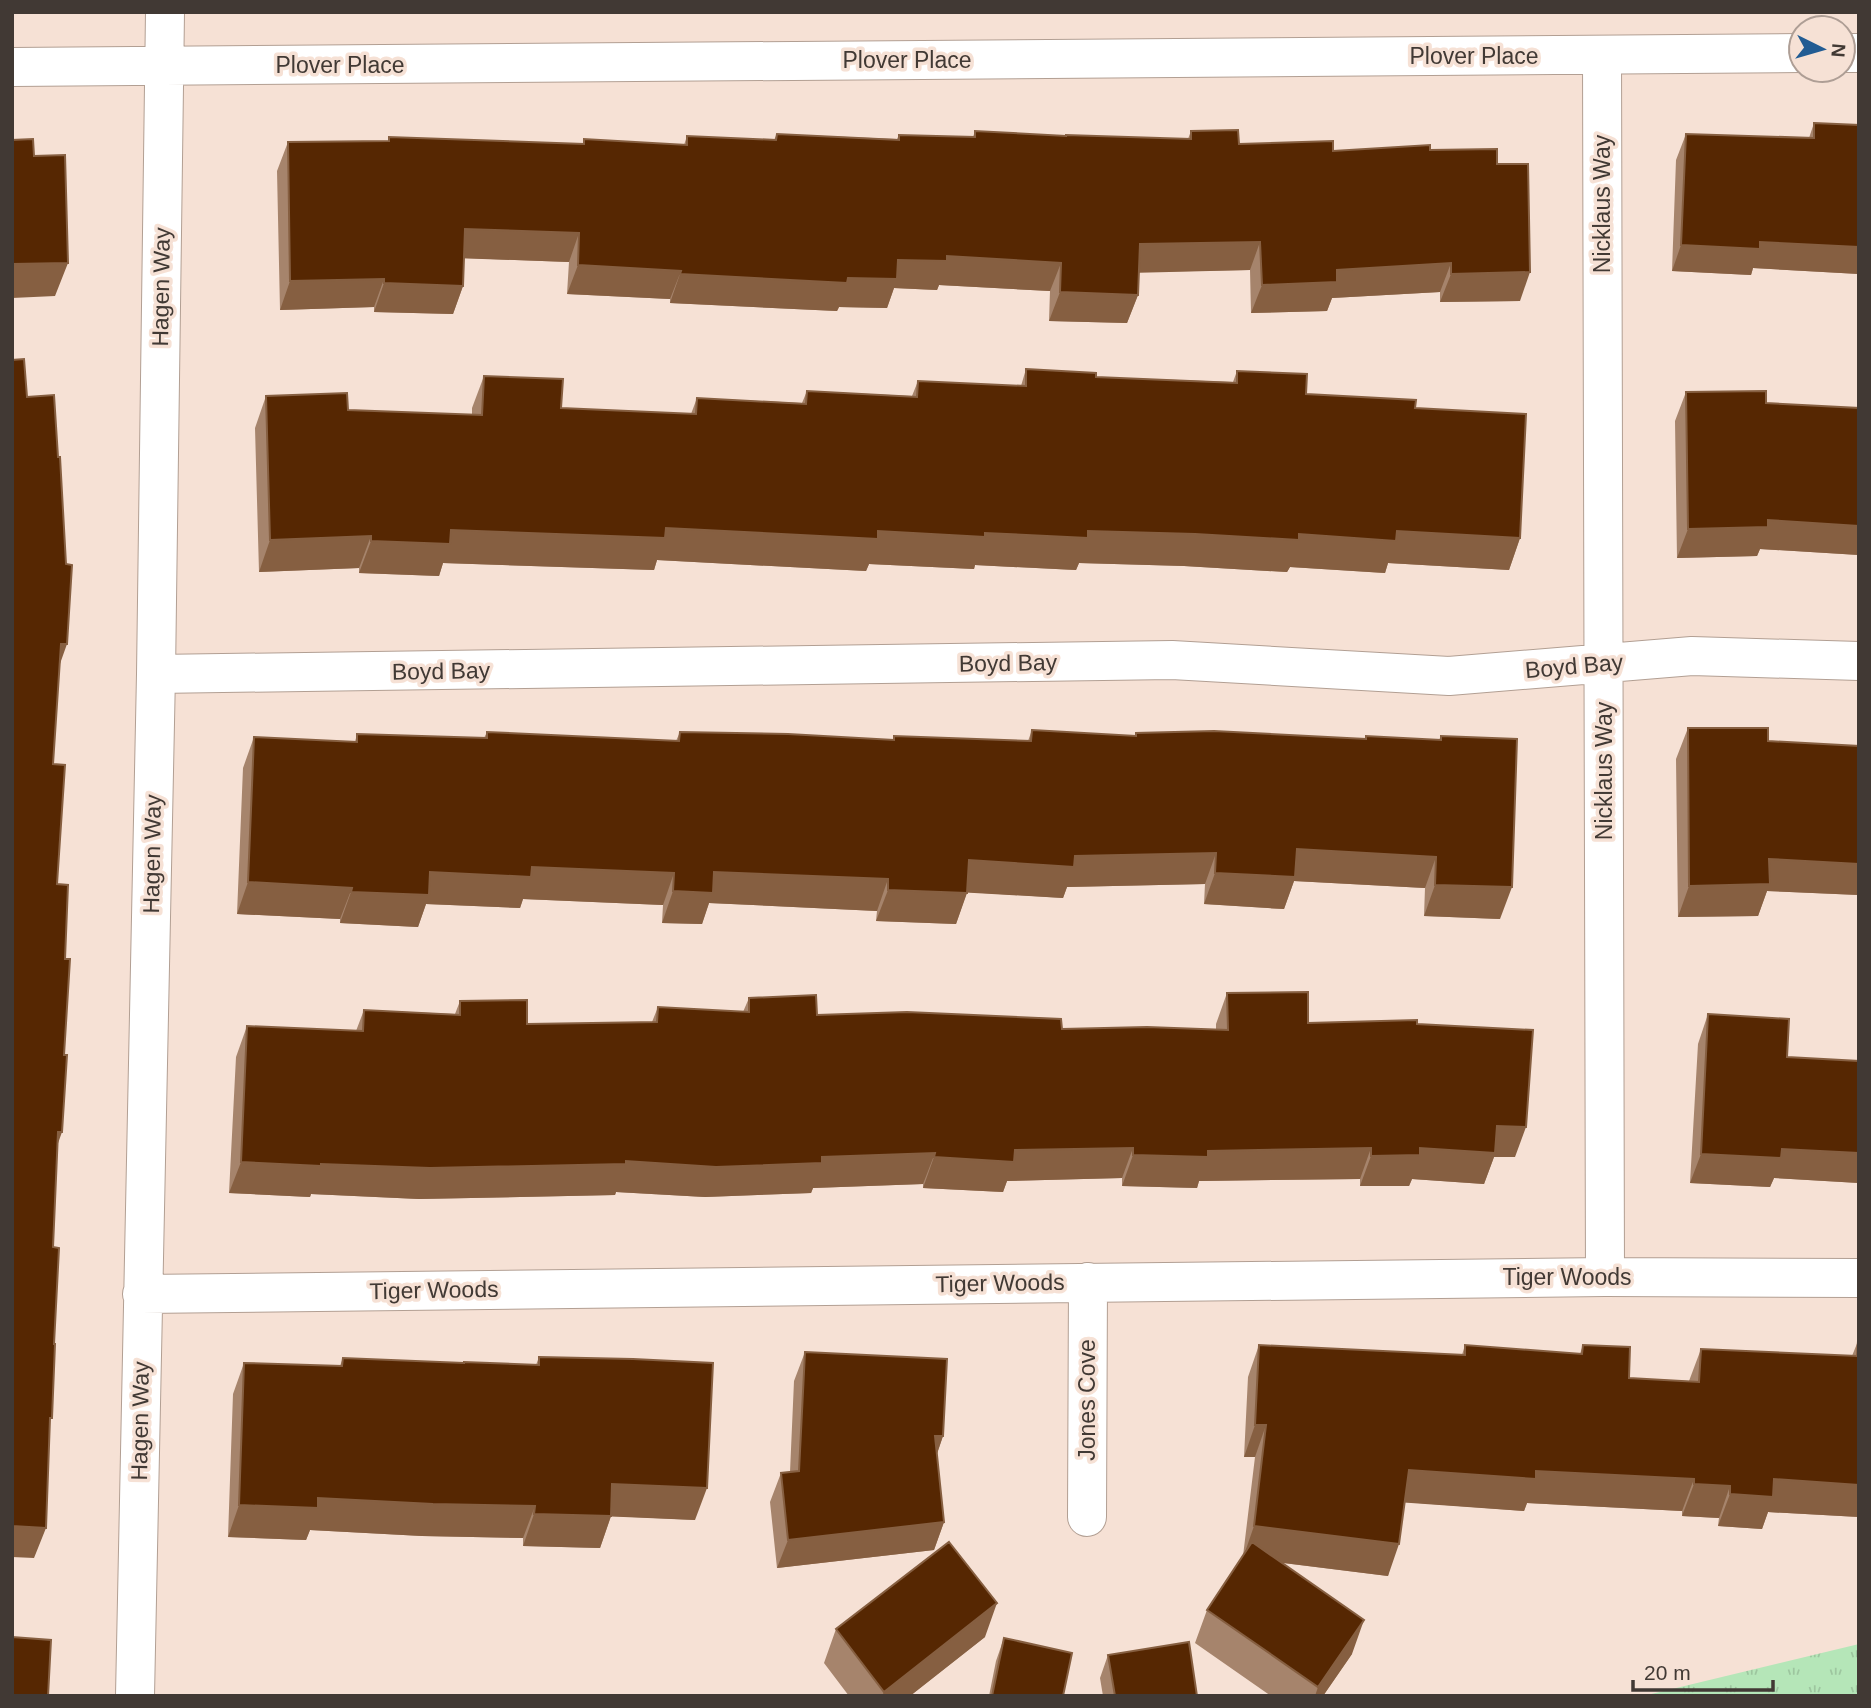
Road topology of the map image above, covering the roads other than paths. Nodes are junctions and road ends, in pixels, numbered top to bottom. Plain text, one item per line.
1 (165, 12) edge
2 (1787, 53) edge
3 (1601, 55) junction
4 (164, 66) junction
5 (12, 67) edge
6 (1859, 661) edge
7 (1604, 663) junction
8 (156, 674) junction
9 (1605, 1277) junction
10 (1859, 1278) edge
11 (1088, 1282) junction
12 (142, 1294) junction
13 (1087, 1517) dead end
14 (135, 1696) edge

1 - 4 street, Hagen Way
2 - 3 street, Plover Place
3 - 4 street, Plover Place
3 - 7 street, Nicklaus Way
4 - 5 street, Plover Place
4 - 8 street, Hagen Way
6 - 7 street, Boyd Bay
7 - 8 street, Boyd Bay
7 - 9 street, Nicklaus Way
8 - 12 street, Hagen Way
9 - 10 street, Tiger Woods
9 - 11 street, Tiger Woods
11 - 12 street, Tiger Woods
11 - 13 street, Jones Cove
12 - 14 street, Hagen Way

